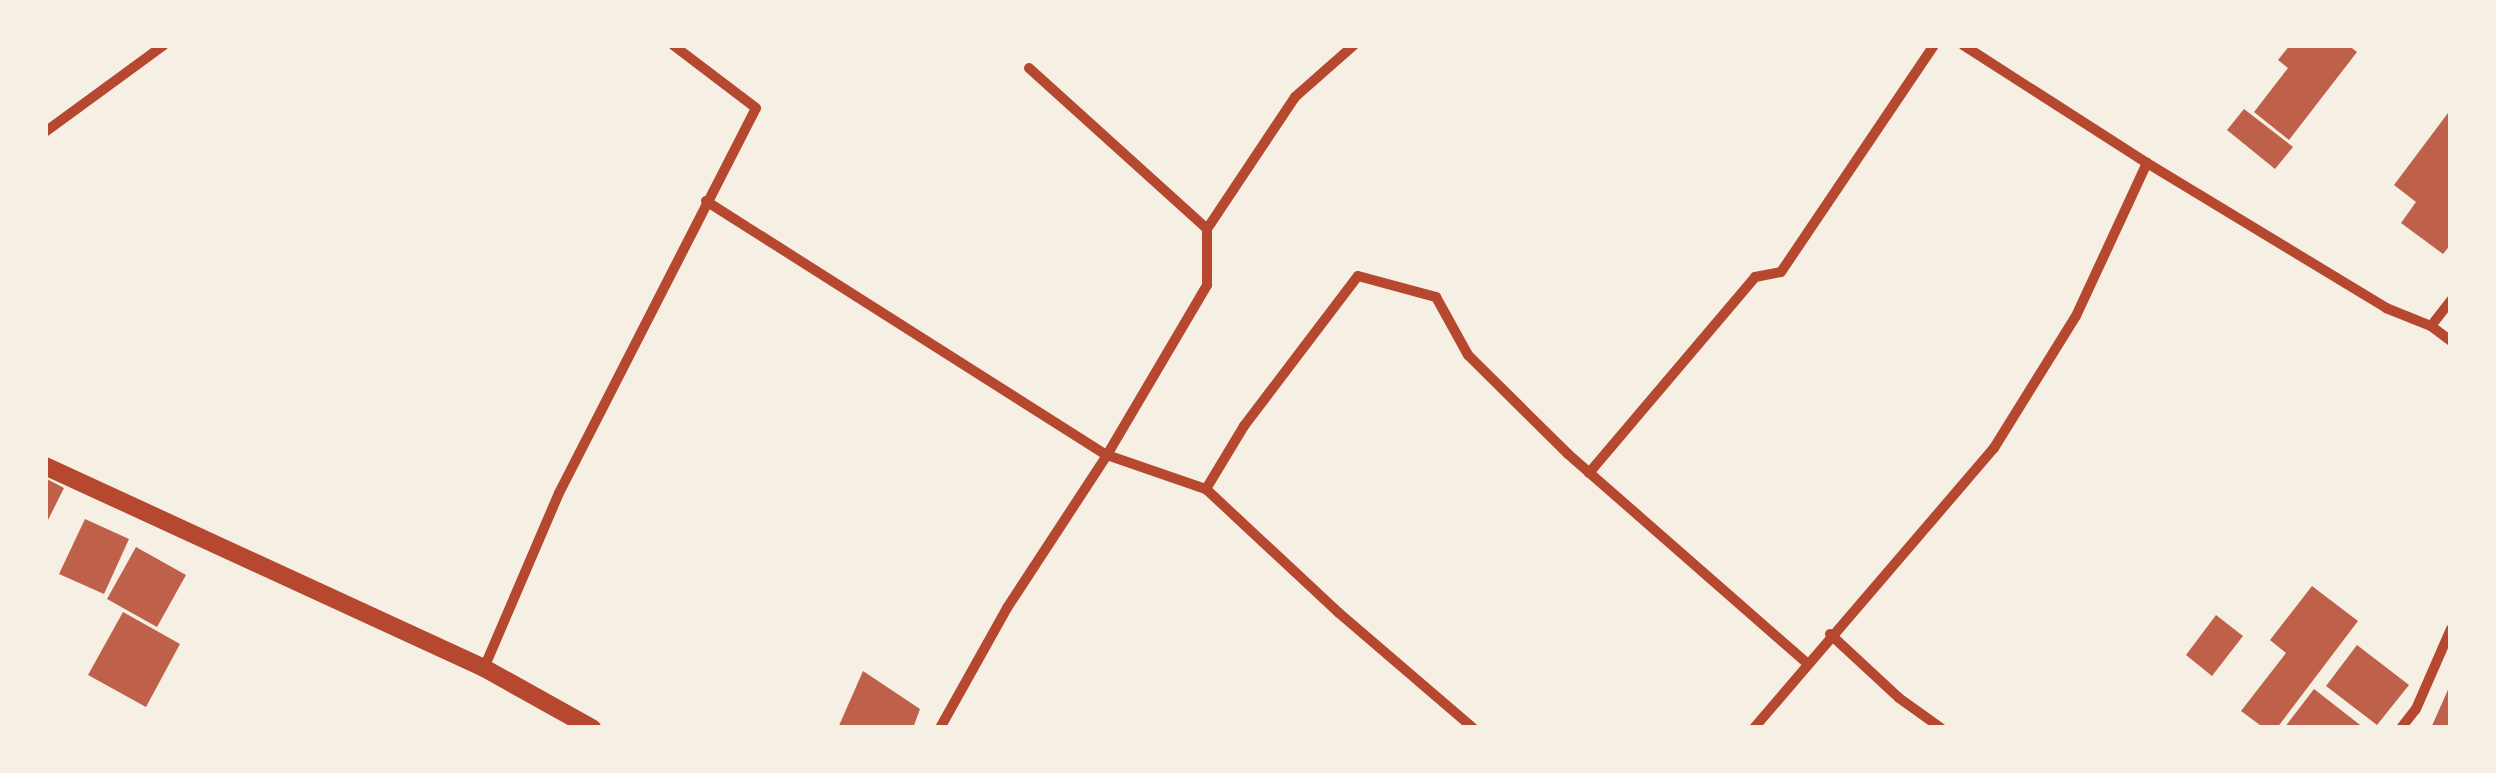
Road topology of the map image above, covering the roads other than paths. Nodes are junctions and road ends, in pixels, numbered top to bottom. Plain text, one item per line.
1 (164, 45) edge
2 (673, 45) edge
3 (1354, 45) edge
4 (1934, 45) edge
5 (1964, 45) edge
6 (1029, 68) dead end
7 (45, 132) edge
8 (2148, 163) junction
9 (706, 202) junction
10 (1207, 229) junction
11 (2451, 300) edge
12 (2432, 326) junction
13 (2451, 341) edge
14 (1107, 455) junction
15 (45, 466) edge
16 (1590, 473) junction
17 (1206, 489) junction
18 (2451, 629) edge
19 (1830, 634) junction
20 (1807, 663) junction
21 (484, 668) junction
22 (592, 728) edge
23 (940, 728) edge
24 (1473, 728) edge
25 (1754, 728) edge
26 (1942, 728) edge
27 (2401, 728) edge

1 - 7 street
2 - 9 street
3 - 10 street
4 - 16 street
5 - 8 street
6 - 10 street
8 - 12 street
8 - 19 street
9 - 14 street
9 - 21 street
10 - 14 street
11 - 12 street
12 - 13 street
14 - 17 street
14 - 23 street
15 - 21 street
16 - 17 street
16 - 20 street
17 - 24 street
18 - 27 street
19 - 20 street
19 - 26 street
20 - 25 street
21 - 22 street

